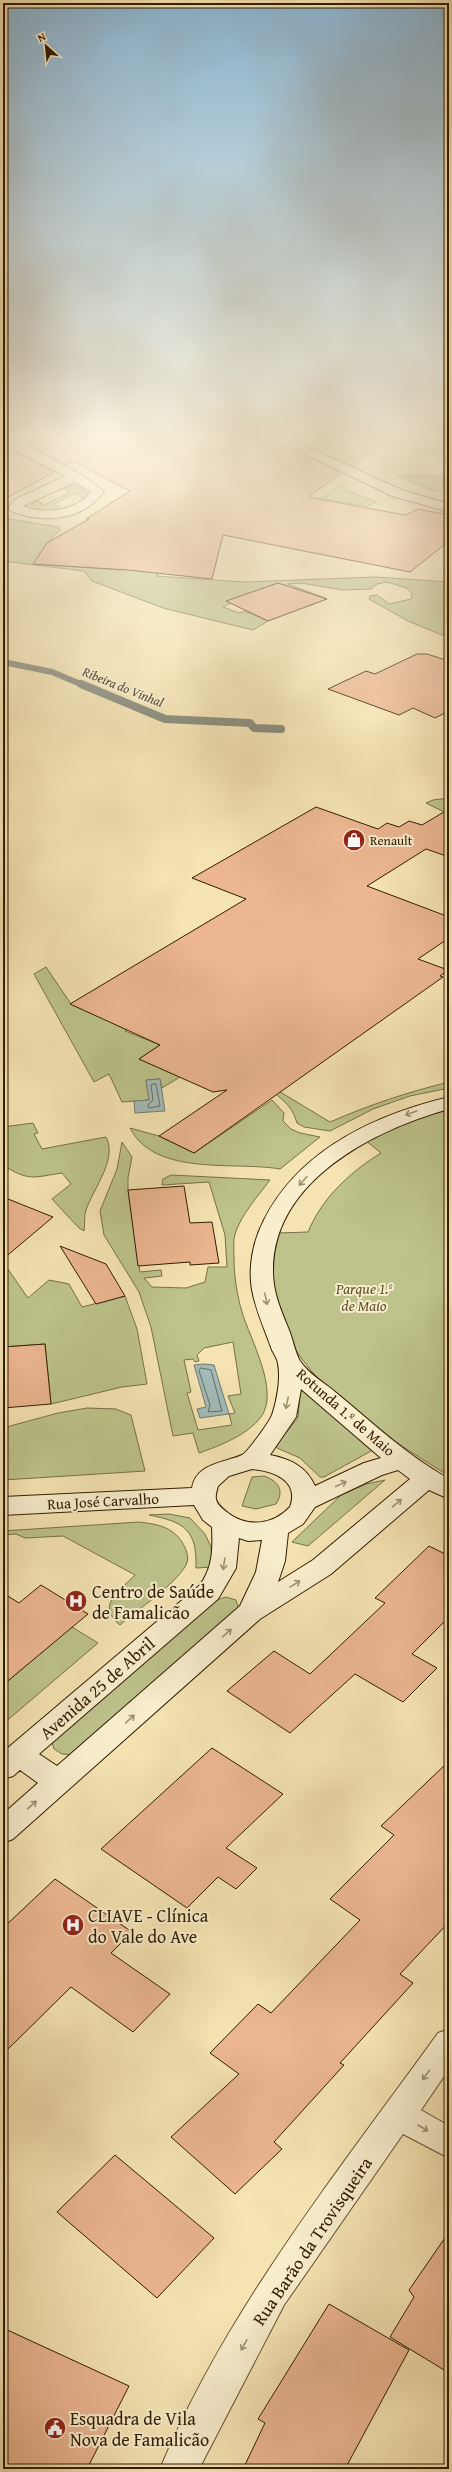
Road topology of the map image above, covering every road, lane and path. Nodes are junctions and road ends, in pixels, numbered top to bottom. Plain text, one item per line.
1 (449, 1103) edge
2 (290, 1364) junction
3 (252, 1460) junction
4 (401, 1460) junction
5 (426, 1479) junction
6 (449, 1490) edge
7 (202, 1496) junction
8 (306, 1501) junction
9 (3, 1506) edge
10 (225, 1525) junction
11 (275, 1529) junction
12 (251, 1612) junction
13 (11, 1762) edge
14 (59, 1782) junction
15 (3, 1831) edge
16 (449, 2043) edge
17 (398, 2114) junction
18 (449, 2143) edge
19 (179, 2469) edge

1 -> 2 main road, Rotunda 1.º de Maio
2 -> 3 main road
2 - 4 main road, Rotunda 1.º de Maio
3 - 7 main road
3 - 8 main road
4 - 5 main road, Rotunda 1.º de Maio
8 -> 4 main road
5 - 6 main road, Rotunda 1.º de Maio
12 -> 5 main road
7 - 9 main road, Rua José Carvalho
7 - 10 main road
8 - 11 main road
10 - 11 main road
10 -> 13 main road, Avenida 25 de Abril
11 - 12 main road
14 -> 12 main road
13 - 14 main road
15 -> 14 main road
16 -> 17 main road, Rua Barão da Trovisqueira
17 -> 18 main road
17 -> 19 main road, Rua Barão da Trovisqueira

